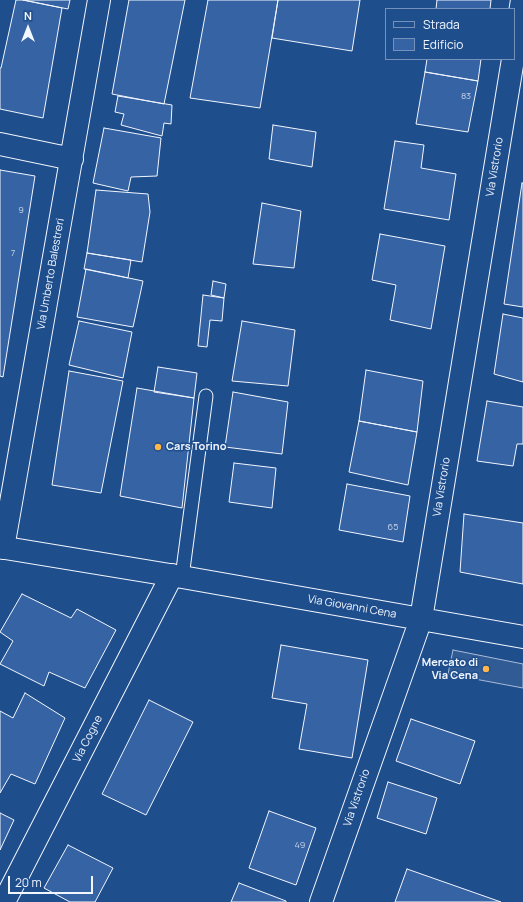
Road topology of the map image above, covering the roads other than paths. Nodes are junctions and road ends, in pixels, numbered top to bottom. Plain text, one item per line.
1 (99, 0) edge
2 (522, 0) edge
3 (515, 44) edge
4 (512, 60) edge
5 (0, 144) edge
6 (72, 158) junction
7 (206, 396) dead end
8 (2, 548) edge
9 (177, 576) junction
10 (421, 619) junction
11 (523, 637) edge
12 (4, 902) edge
13 (321, 902) edge

1 - 6 street, Via Umberto Balestreri
2 - 3 street
4 - 10 street, Via Vistrorio
5 - 6 street
6 - 8 street, Via Umberto Balestreri
7 - 9 lane
8 - 9 street, Via Giovanni Cena
9 - 10 street, Via Giovanni Cena
9 - 12 street, Via Cogne
10 - 11 street, Via Giovanni Cena
10 - 13 street, Via Vistrorio

